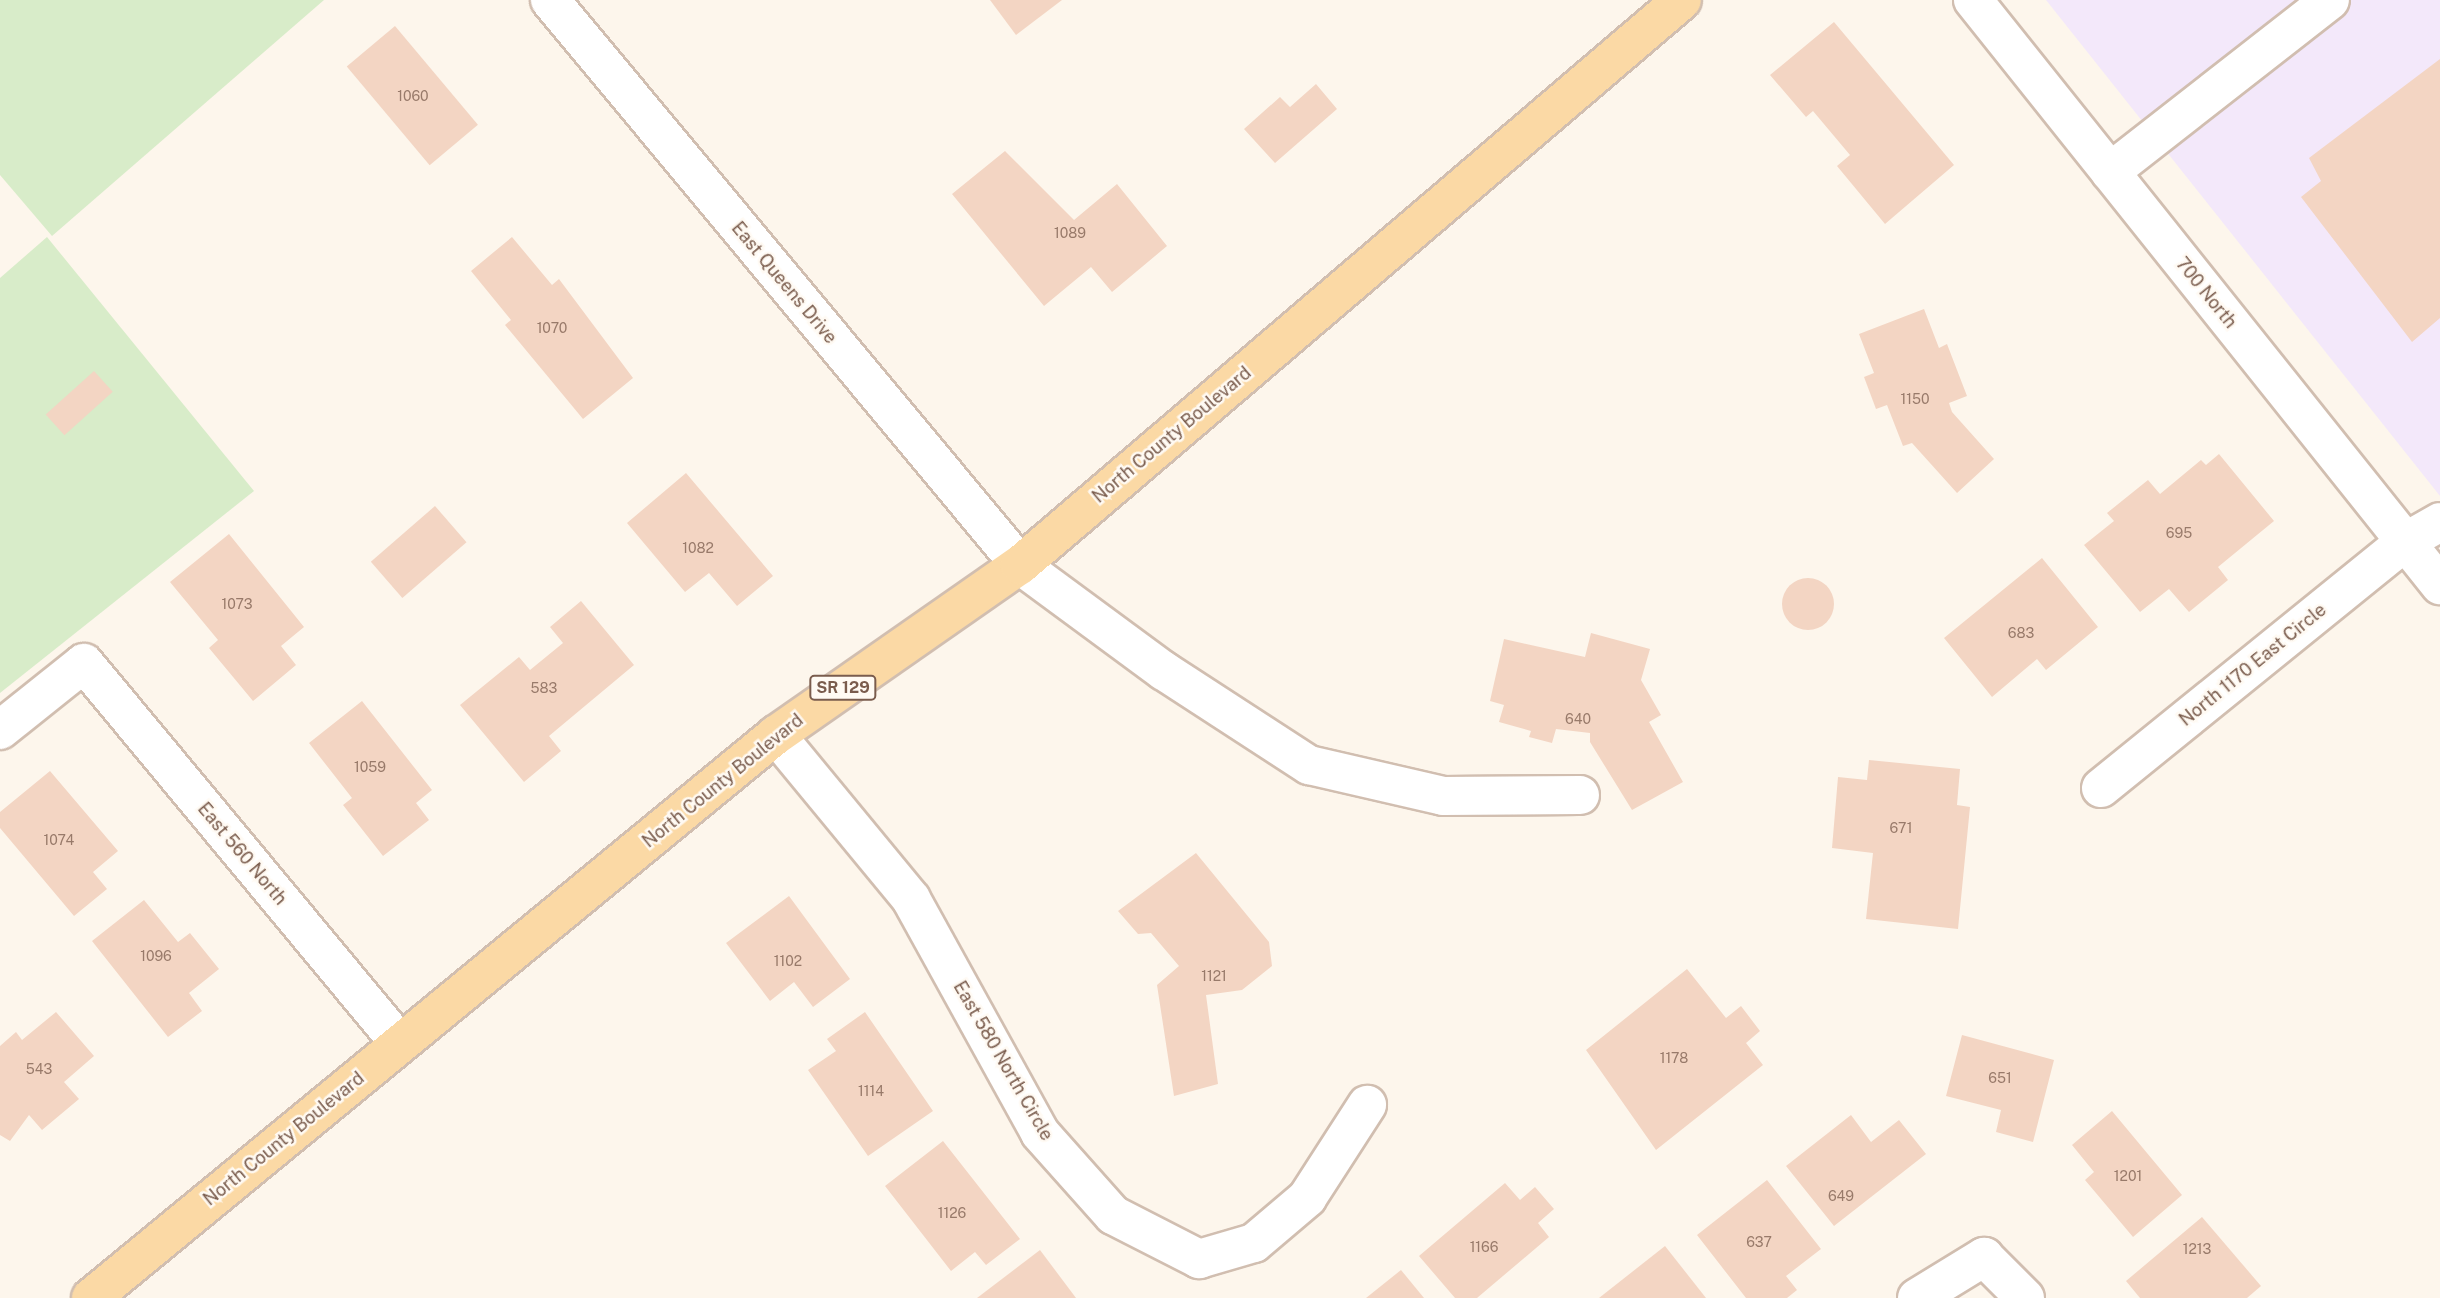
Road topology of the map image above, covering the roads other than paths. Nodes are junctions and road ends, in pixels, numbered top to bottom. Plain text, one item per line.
1 (550, 0) edge
2 (1682, 0) edge
3 (1973, 0) edge
4 (2330, 0) edge
5 (2110, 172) junction
6 (2440, 522) edge
7 (2405, 542) junction
8 (1020, 565) junction
9 (2440, 585) edge
10 (0, 730) edge
11 (776, 735) junction
12 (2101, 788) dead end
13 (1580, 795) dead end
14 (400, 1044) junction
15 (1367, 1105) dead end
16 (90, 1298) edge
17 (1917, 1298) edge
18 (2025, 1298) edge

1 - 8 street, East Queens Drive
2 - 8 main road, North County Boulevard / SR 129
3 - 5 street, 700 North
4 - 5 street
5 - 7 street, 700 North
6 - 7 street, North 1170 East Circle
7 - 9 street, 700 North
7 - 12 street, North 1170 East Circle
8 - 11 main road, North County Boulevard / SR 129
8 - 13 street, East Queens Drive
10 - 14 street, East 560 North
11 - 14 main road, North County Boulevard / SR 129
11 - 15 street, East 580 North Circle
14 - 16 main road, North County Boulevard / SR 129
17 - 18 street

